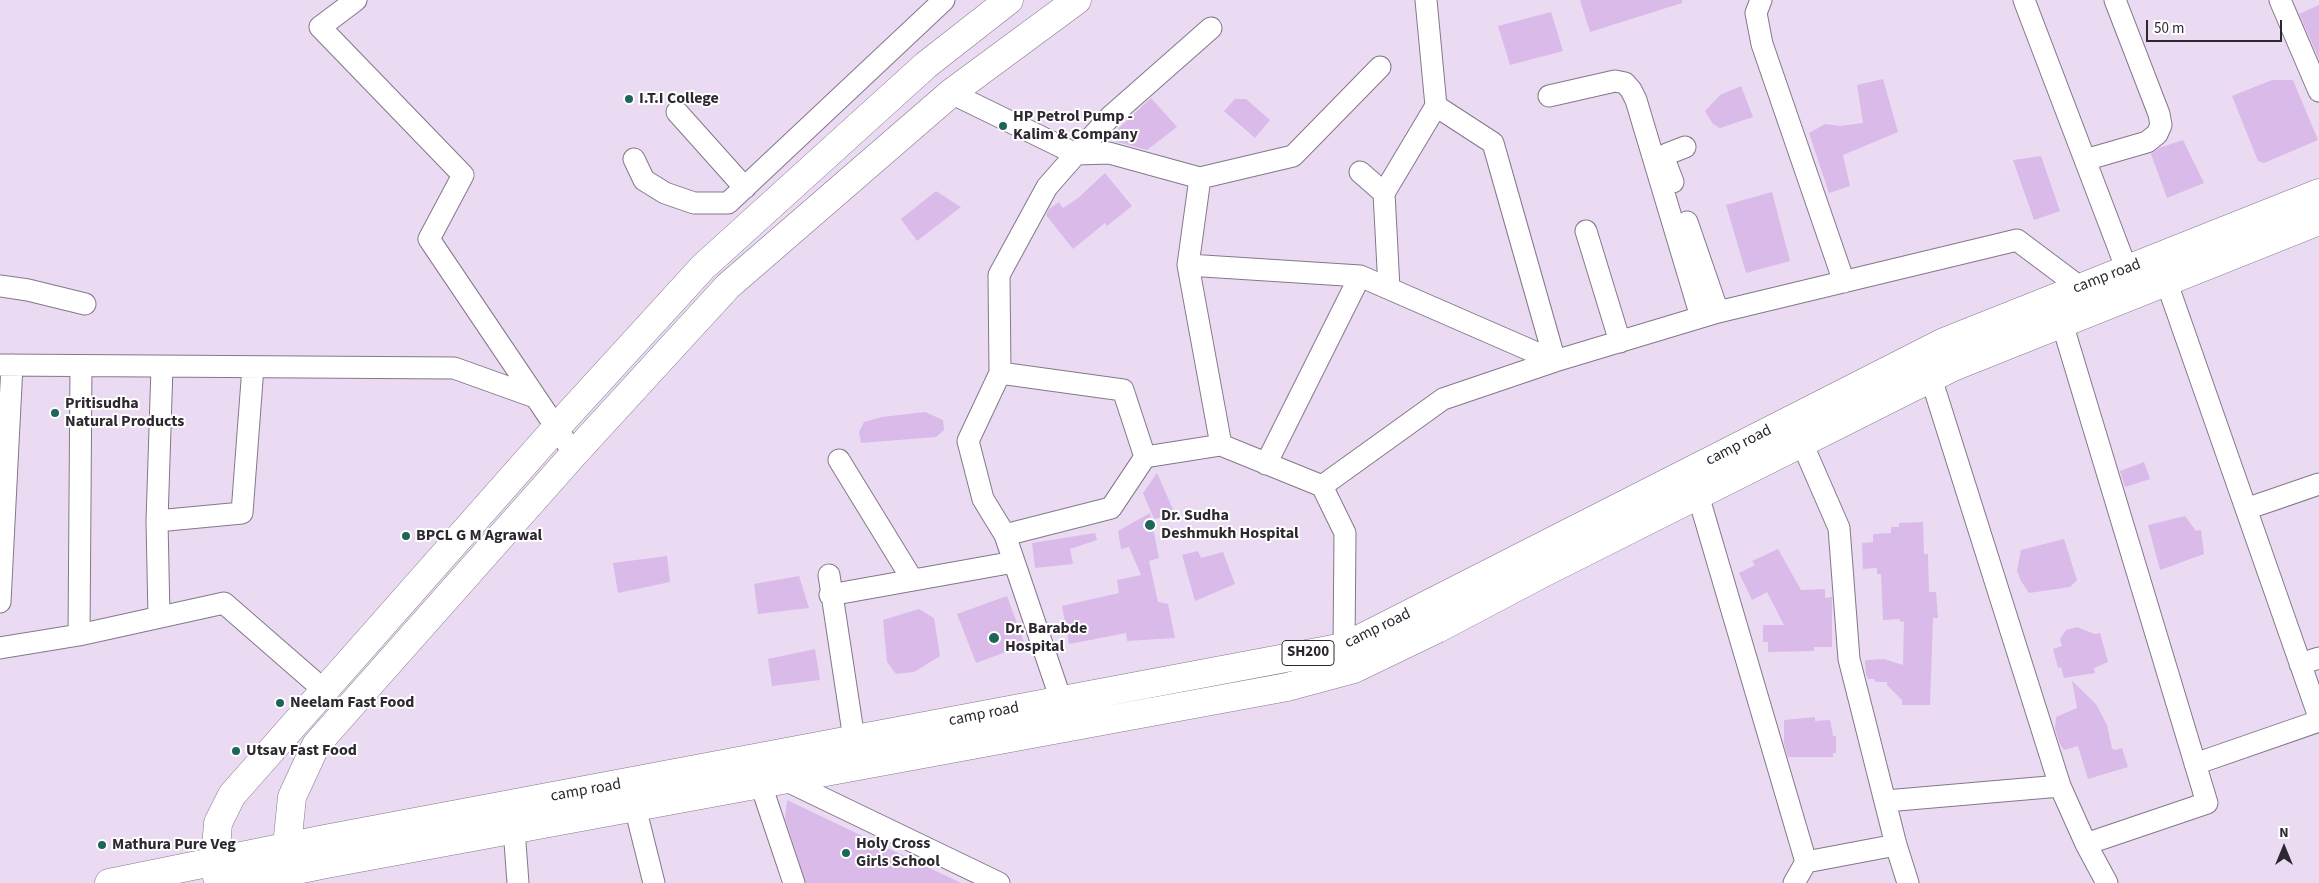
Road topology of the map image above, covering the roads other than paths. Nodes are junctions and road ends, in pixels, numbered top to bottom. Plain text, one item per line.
1 (356, 0) edge
2 (944, 0) edge
3 (1077, 0) edge
4 (1426, 0) edge
5 (1761, 0) edge
6 (2024, 0) edge
7 (2115, 0) edge
8 (2280, 0) edge
9 (1006, 2) edge
10 (1211, 28) dead end
11 (1026, 36) junction
12 (926, 65) junction
13 (1380, 68) dead end
14 (2319, 91) edge
15 (951, 93) junction
16 (1548, 96) dead end
17 (1436, 106) junction
18 (677, 112) dead end
19 (1685, 147) dead end
20 (1076, 154) junction
21 (634, 159) dead end
22 (2085, 160) junction
23 (1360, 172) dead end
24 (1200, 178) junction
25 (744, 188) junction
26 (1384, 193) junction
27 (2319, 193) edge
28 (2319, 221) edge
29 (1586, 231) dead end
30 (1188, 265) junction
31 (2127, 270) junction
32 (2162, 270) junction
33 (1360, 276) junction
34 (1844, 282) junction
35 (0, 286) edge
36 (1389, 288) junction
37 (2081, 288) junction
38 (85, 304) dead end
39 (1710, 314) junction
40 (2062, 323) junction
41 (1620, 342) junction
42 (1555, 361) junction
43 (6, 365) edge
44 (81, 366) junction
45 (1925, 366) junction
46 (162, 367) junction
47 (254, 367) junction
48 (1000, 373) junction
49 (535, 397) junction
50 (556, 428) junction
51 (1802, 443) junction
52 (1221, 445) junction
53 (574, 454) junction
54 (1145, 457) junction
55 (840, 460) dead end
56 (1266, 464) junction
57 (1692, 484) junction
58 (2319, 484) edge
59 (1322, 486) junction
60 (2246, 508) junction
61 (157, 521) junction
62 (1005, 535) junction
63 (1014, 562) junction
64 (912, 579) junction
65 (0, 602) edge
66 (159, 617) junction
67 (79, 635) junction
68 (1344, 647) junction
69 (0, 648) edge
70 (2309, 661) edge
71 (325, 691) junction
72 (1061, 700) junction
73 (2319, 717) edge
74 (2319, 721) edge
75 (1067, 728) junction
76 (854, 739) junction
77 (2194, 764) junction
78 (769, 770) junction
79 (2060, 786) junction
80 (1886, 801) junction
81 (635, 807) junction
82 (514, 830) junction
83 (416, 835) junction
84 (2086, 844) junction
85 (1896, 845) junction
86 (289, 859) junction
87 (325, 862) edge
88 (1806, 862) junction
89 (216, 872) edge
90 (245, 872) edge
91 (110, 883) edge
92 (518, 883) edge
93 (654, 883) edge
94 (794, 883) edge
95 (999, 883) edge
96 (1794, 883) edge
97 (1908, 883) edge
98 (2107, 883) edge

1 - 49 street
2 - 25 street
3 - 11 main road
4 - 17 street
5 - 34 street
6 - 22 street
7 - 22 street
8 - 14 street
9 - 11 main road
9 - 12 main road
10 - 20 street
11 - 15 main road
12 - 15 main road
12 - 50 main road
13 - 24 street
15 - 20 street
15 - 53 main road
16 - 39 street
17 - 26 street
17 - 42 street
18 - 25 street
19 - 39 street
20 - 24 street
20 - 48 street
21 - 25 street
22 - 31 street
23 - 26 street
24 - 30 street
26 - 36 street
27 - 32 main road, camp road / SH200
28 - 32 main road, camp road / SH200
29 - 41 street
30 - 33 street
30 - 52 street
31 - 32 main road, camp road / SH200
31 - 37 main road, camp road / SH200
32 - 40 main road, camp road / SH200
32 - 60 street
33 - 36 street
33 - 56 street
34 - 37 street
34 - 39 street
35 - 38 street
36 - 42 street
37 - 45 main road, camp road / SH200
39 - 41 street
40 - 45 main road, camp road / SH200
40 - 77 street
41 - 42 street
42 - 59 street
43 - 44 street
43 - 65 street
44 - 46 street
44 - 67 street
45 - 51 main road, camp road / SH200
45 - 57 main road, camp road / SH200
45 - 79 street
46 - 47 street
46 - 61 street
47 - 49 street
47 - 61 street
48 - 54 street
48 - 62 street
49 - 50 street
50 - 53 street
50 - 71 main road
51 - 57 main road, camp road / SH200
51 - 80 street
52 - 54 street
52 - 56 street
53 - 86 main road
54 - 62 street
55 - 64 street
56 - 59 street
57 - 68 main road, camp road / SH200
57 - 75 main road, camp road / SH200
57 - 88 street
58 - 60 street
59 - 68 street
60 - 70 street
61 - 66 street
62 - 63 street
63 - 64 street
63 - 72 street
64 - 76 street
66 - 67 street
66 - 71 street
67 - 69 street
68 - 72 main road, camp road / SH200
70 - 73 street
71 - 89 main road
72 - 75 street
72 - 76 main road, camp road / SH200
74 - 77 street
75 - 78 main road, camp road / SH200
76 - 78 main road, camp road / SH200
77 - 84 street
78 - 81 main road, camp road / SH200
78 - 83 main road, camp road / SH200
78 - 94 street
78 - 95 street
79 - 80 street
79 - 84 street
80 - 85 street
81 - 82 main road, camp road / SH200
81 - 93 street
82 - 83 main road, camp road / SH200
82 - 92 street
83 - 87 main road, camp road / SH200
84 - 98 street
85 - 88 street
85 - 97 street
86 - 87 main road, camp road / SH200
86 - 90 main road, camp road / SH200
88 - 96 street
89 - 90 main road, camp road / SH200
89 - 91 main road, SH200

